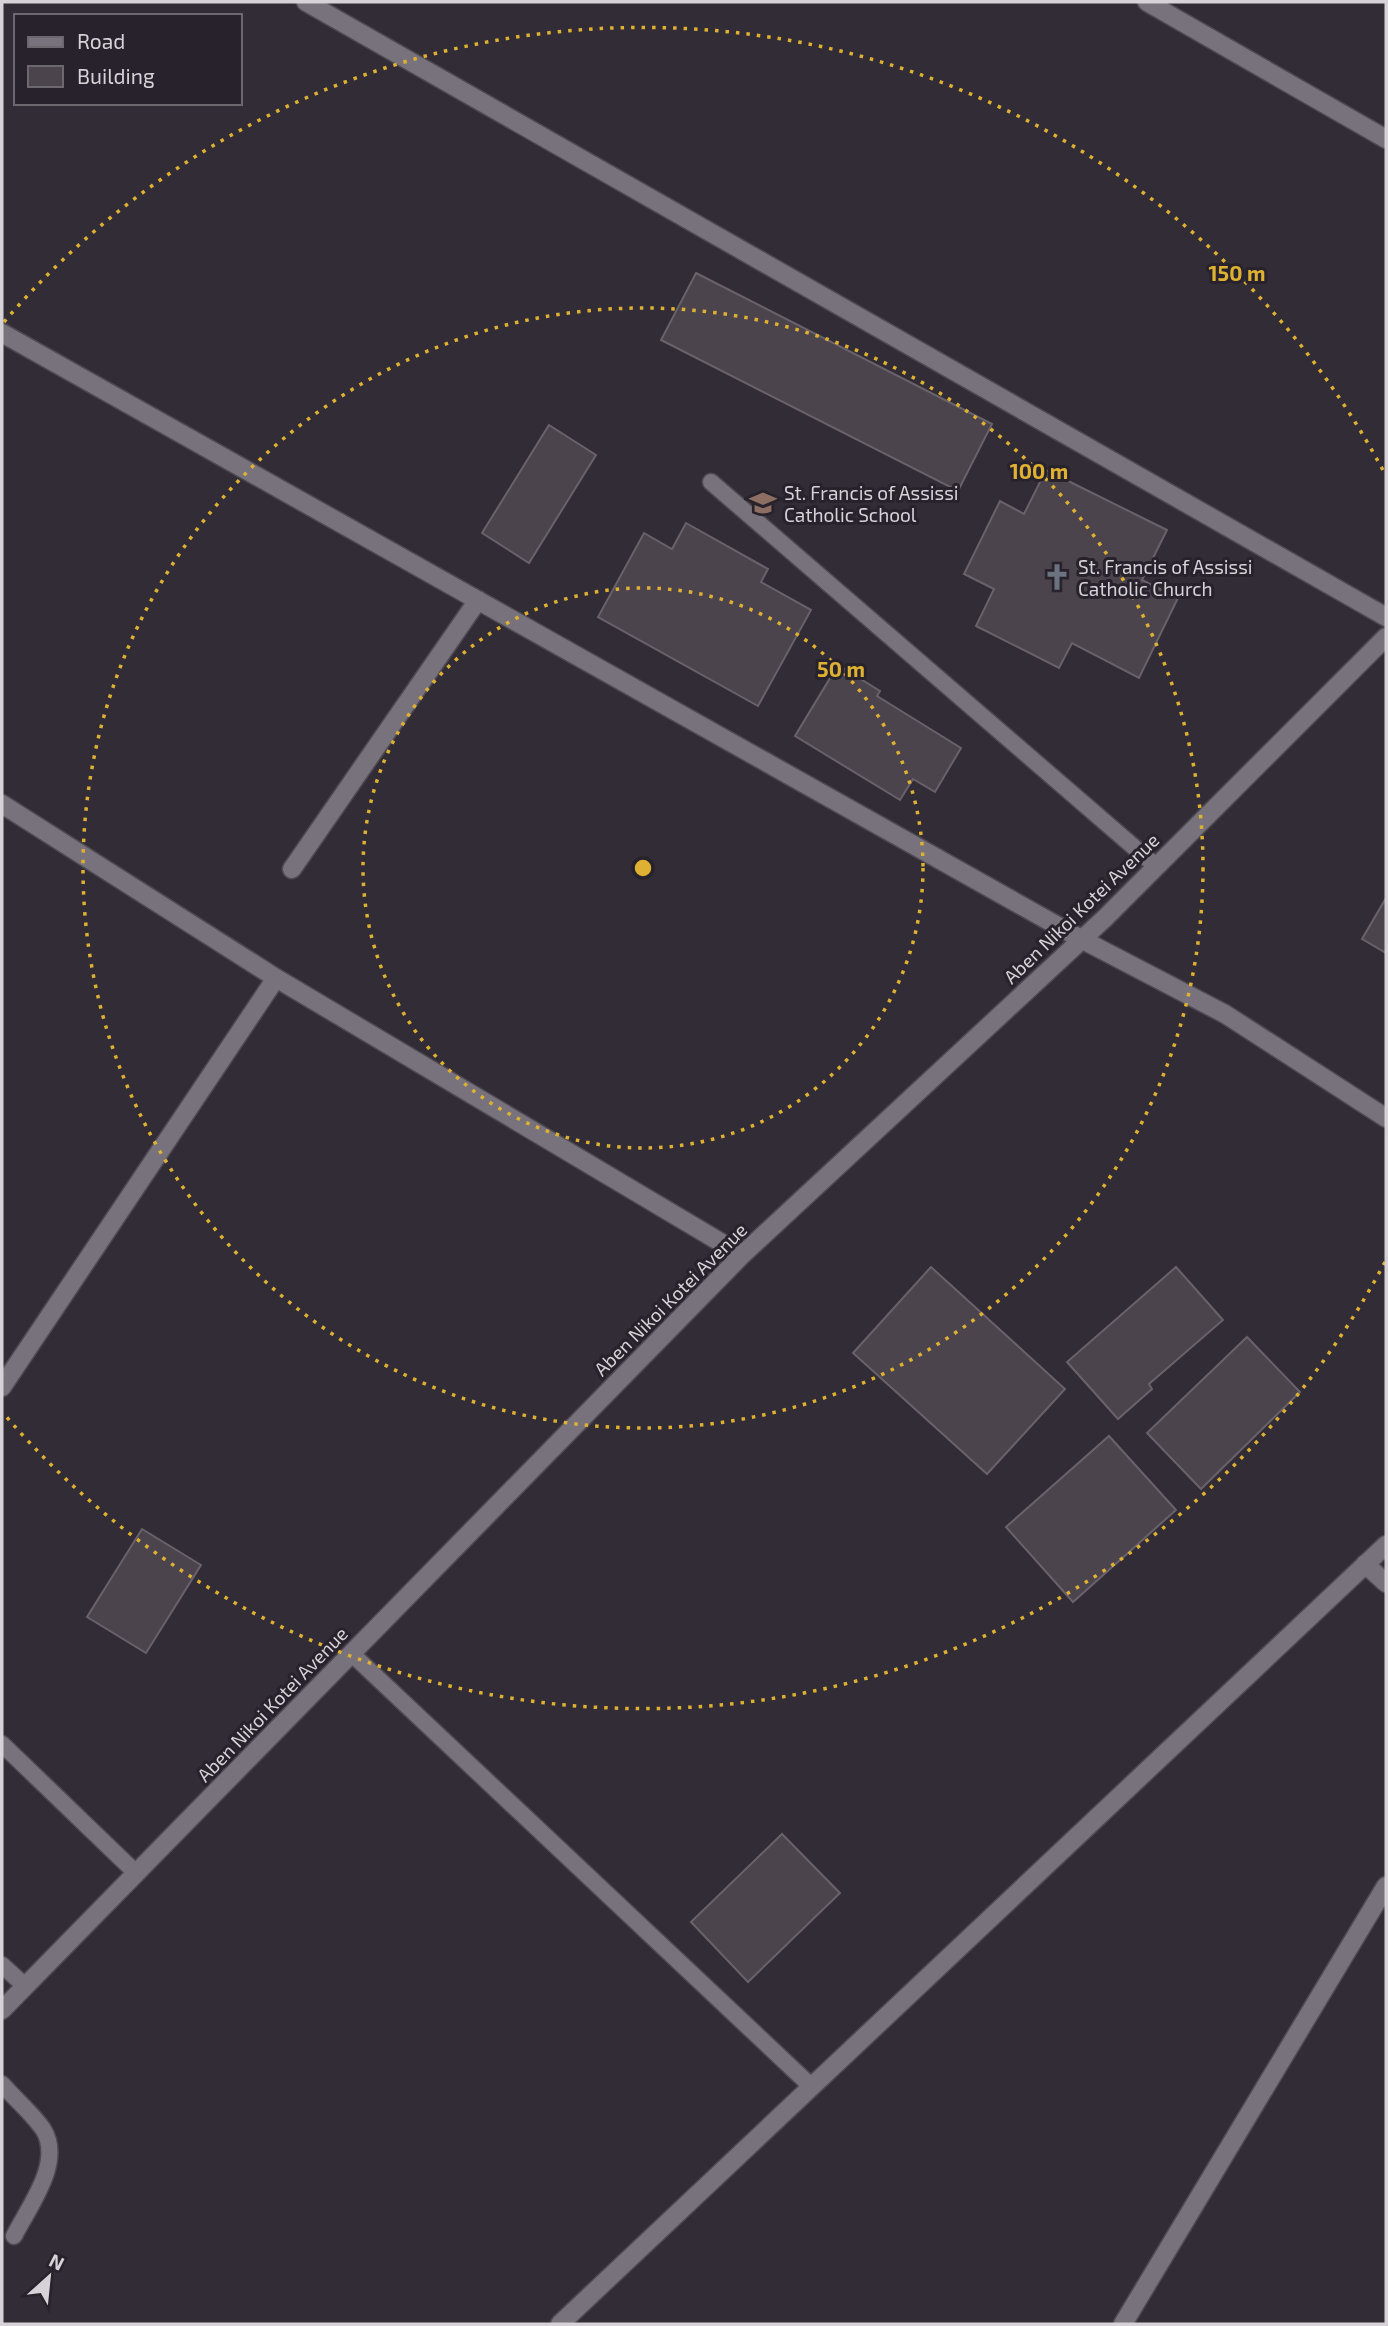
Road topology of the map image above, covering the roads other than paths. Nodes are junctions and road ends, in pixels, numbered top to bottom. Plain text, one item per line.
1 (306, 2) edge
2 (1147, 2) edge
3 (1386, 139) edge
4 (2, 333) edge
5 (710, 482) dead end
6 (478, 600) junction
7 (1386, 617) edge
8 (1386, 637) edge
9 (2, 804) edge
10 (1157, 867) junction
11 (292, 869) dead end
12 (1081, 939) junction
13 (276, 978) junction
14 (1386, 1118) edge
15 (742, 1255) junction
16 (2, 1387) edge
17 (1386, 1545) edge
18 (1365, 1564) junction
19 (1386, 1583) edge
20 (351, 1653) junction
21 (2, 1744) edge
22 (136, 1873) junction
23 (1386, 1886) edge
24 (2, 1965) edge
25 (25, 1986) junction
26 (2, 2010) edge
27 (2, 2084) edge
28 (811, 2087) junction
29 (14, 2236) dead end
30 (560, 2324) edge
31 (1123, 2324) edge

1 - 7 street
2 - 3 street
4 - 6 street
5 - 10 lane
6 - 11 street
6 - 12 street
8 - 10 street, Aben Nikoi Kotei Avenue
9 - 13 street
10 - 12 street, Aben Nikoi Kotei Avenue
12 - 14 street
12 - 15 street, Aben Nikoi Kotei Avenue
13 - 15 street
13 - 16 street
15 - 20 street, Aben Nikoi Kotei Avenue
17 - 18 street
18 - 19 street
18 - 28 street
20 - 22 street, Aben Nikoi Kotei Avenue
20 - 28 lane
21 - 22 lane
22 - 25 street, Aben Nikoi Kotei Avenue
23 - 31 street
24 - 25 lane
25 - 26 street, Aben Nikoi Kotei Avenue
27 - 29 lane
28 - 30 street

